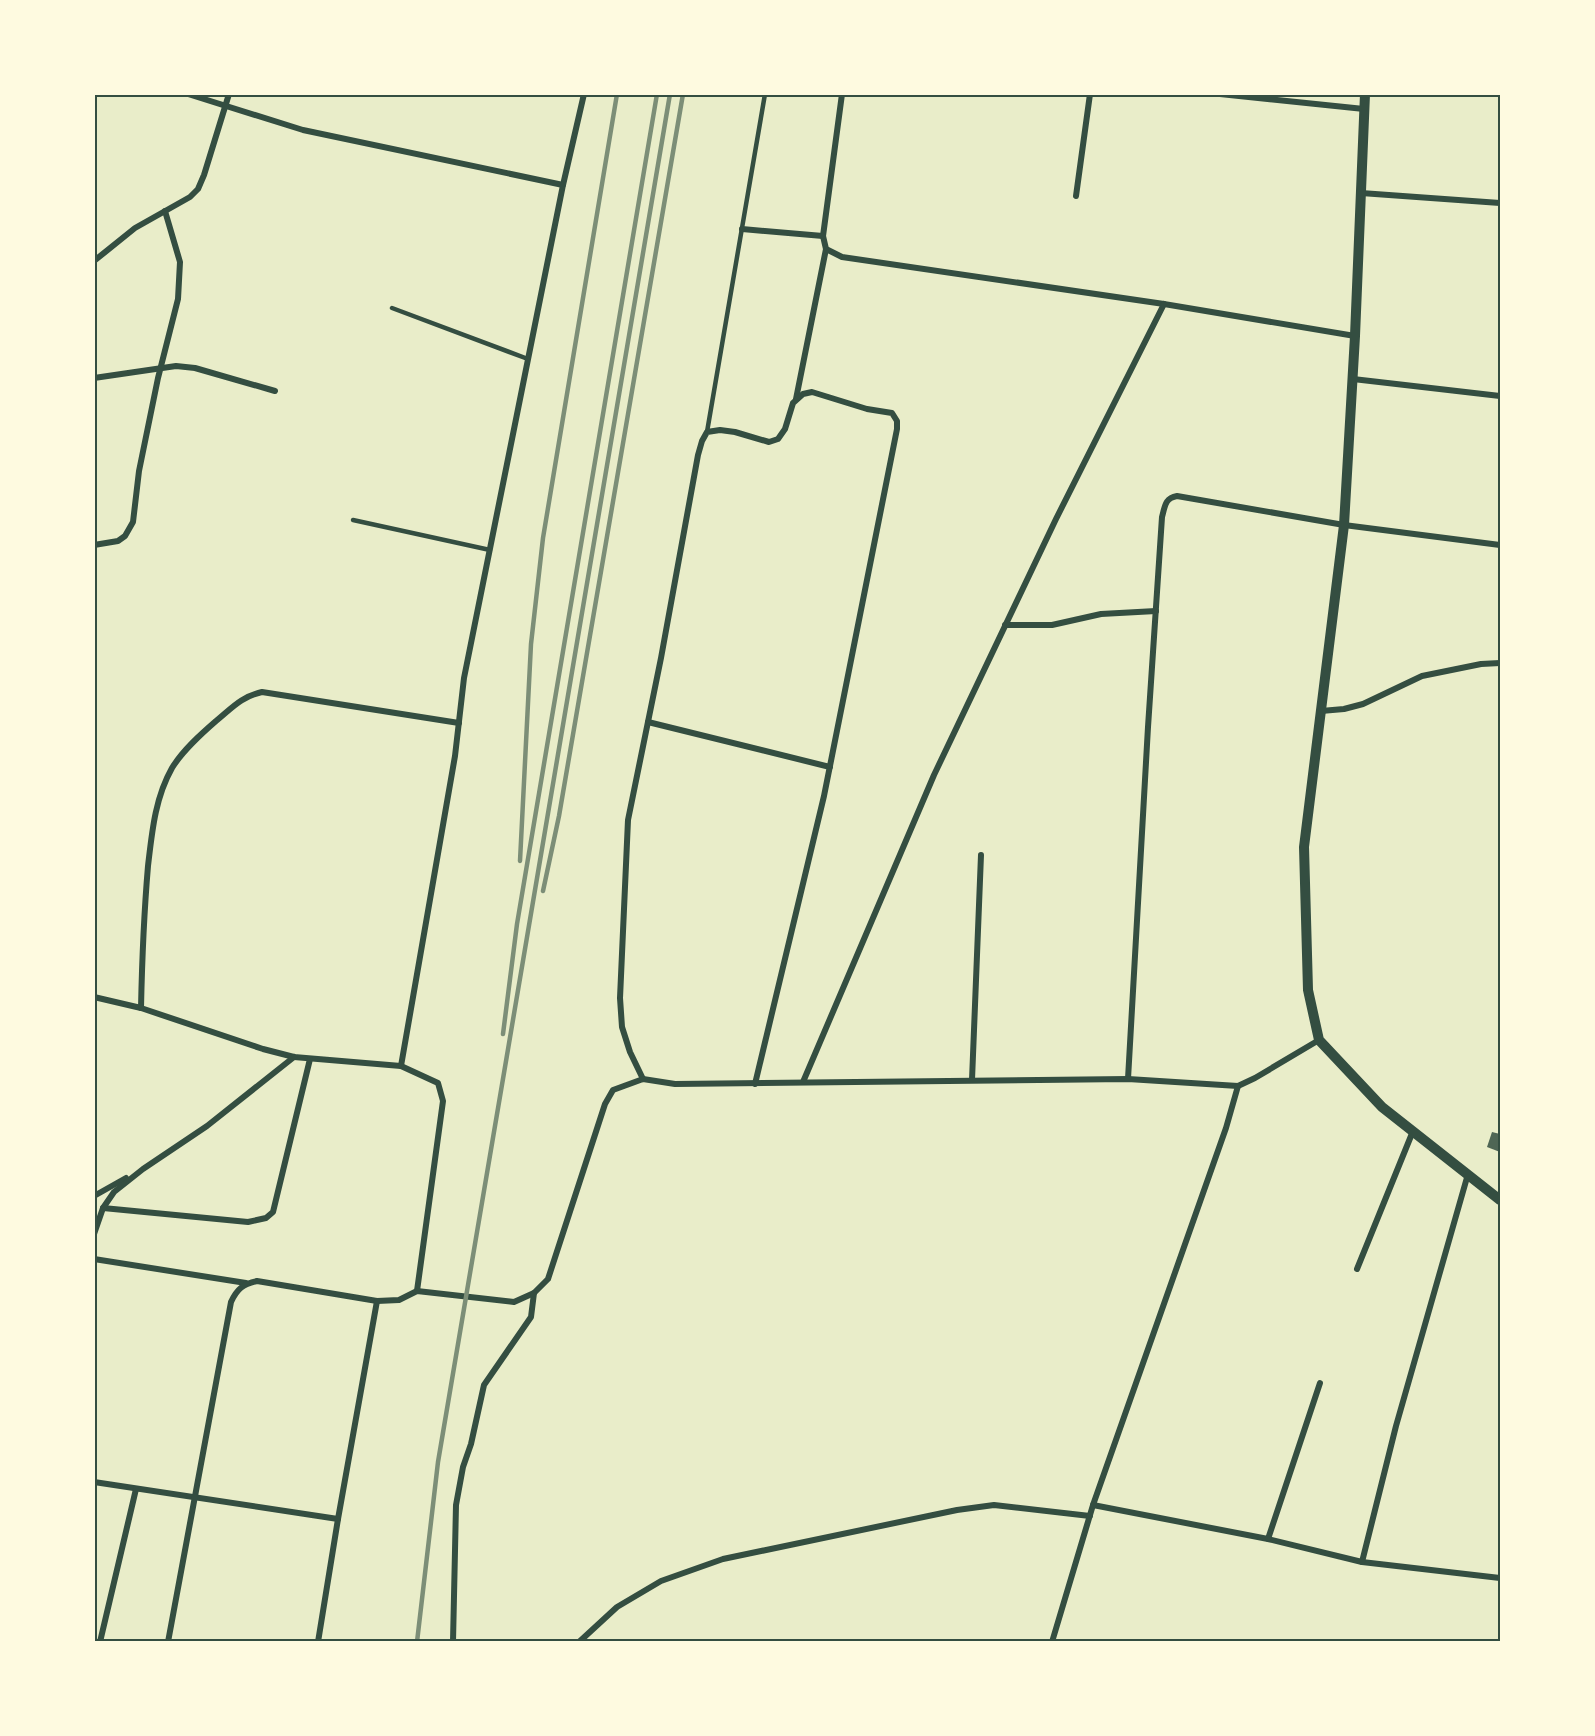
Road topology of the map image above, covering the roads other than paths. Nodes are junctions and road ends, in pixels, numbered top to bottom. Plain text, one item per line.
1 (188, 94) edge
2 (229, 94) edge
3 (584, 94) edge
4 (765, 94) edge
5 (842, 94) edge
6 (1090, 94) edge
7 (1220, 94) edge
8 (1365, 94) edge
9 (227, 105) junction
10 (1364, 109) junction
11 (563, 185) junction
12 (1361, 193) junction
13 (1076, 196) dead end
14 (1500, 203) edge
15 (165, 211) junction
16 (742, 229) junction
17 (823, 236) junction
18 (826, 249) junction
19 (94, 251) edge
20 (104, 253) junction
21 (94, 261) edge
22 (1164, 304) junction
23 (392, 308) dead end
24 (1355, 336) junction
25 (528, 359) junction
26 (161, 368) junction
27 (94, 378) edge
28 (1353, 379) junction
29 (275, 391) dead end
30 (1500, 396) edge
31 (796, 400) junction
32 (707, 432) junction
33 (353, 520) dead end
34 (1344, 525) junction
35 (94, 545) edge
36 (1500, 545) edge
37 (490, 550) junction
38 (1156, 611) junction
39 (1005, 626) junction
40 (1500, 663) edge
41 (1321, 711) junction
42 (648, 722) junction
43 (459, 723) junction
44 (830, 767) junction
45 (981, 855) dead end
46 (94, 997) edge
47 (141, 1008) junction
48 (1319, 1040) junction
49 (294, 1057) junction
50 (310, 1059) junction
51 (401, 1066) junction
52 (643, 1079) junction
53 (1128, 1079) junction
54 (972, 1080) junction
55 (803, 1082) junction
56 (755, 1084) junction
57 (1238, 1086) junction
58 (1413, 1131) junction
59 (142, 1169) junction
60 (1468, 1174) junction
61 (94, 1196) edge
62 (1500, 1200) edge
63 (103, 1208) junction
64 (94, 1234) edge
65 (94, 1259) edge
66 (1357, 1269) dead end
67 (247, 1283) junction
68 (417, 1290) junction
69 (534, 1293) junction
70 (377, 1301) junction
71 (1320, 1383) dead end
72 (94, 1482) edge
73 (136, 1489) junction
74 (195, 1498) junction
75 (1093, 1504) junction
76 (1090, 1516) junction
77 (338, 1519) junction
78 (1268, 1539) junction
79 (1362, 1562) junction
80 (1500, 1578) edge
81 (100, 1641) edge
82 (168, 1641) edge
83 (318, 1641) edge
84 (453, 1641) edge
85 (579, 1641) edge
86 (1052, 1641) edge

1 - 9 street
2 - 9 street
3 - 11 street
4 - 16 lane
5 - 17 street
6 - 13 street
7 - 10 street
8 - 10 street
9 - 11 street
9 - 15 street
10 - 12 street
11 - 25 street
12 - 14 street
12 - 24 street
15 - 20 street
15 - 26 street
16 - 17 street
16 - 32 lane
17 - 18 street
18 - 22 street
18 - 31 street
19 - 20 street
20 - 21 street
22 - 24 street
22 - 39 street
23 - 25 lane
24 - 28 street
25 - 37 street
26 - 27 street
26 - 29 street
26 - 35 street
28 - 30 street
28 - 34 street
31 - 32 street
31 - 44 street
32 - 42 street
33 - 37 lane
34 - 36 street
34 - 38 street
34 - 41 street
37 - 43 street
38 - 39 street
38 - 53 street
39 - 55 street
40 - 41 street
41 - 48 street
42 - 44 street
42 - 52 street
43 - 47 street
43 - 51 street
44 - 56 street
45 - 54 street
46 - 47 street
47 - 49 street
48 - 57 street
48 - 58 street
49 - 50 street
49 - 59 street
50 - 51 street
50 - 63 street
51 - 68 street
52 - 56 street
52 - 69 street
53 - 54 street
53 - 57 street
54 - 55 street
55 - 56 street
57 - 75 street
58 - 60 street
58 - 66 street
59 - 61 street
59 - 63 street
60 - 62 street
60 - 79 street
63 - 64 street
65 - 67 street
67 - 70 street
67 - 74 street
68 - 69 street
68 - 70 street
69 - 84 street
70 - 77 street
71 - 78 street
72 - 73 street
73 - 74 street
73 - 81 street
74 - 77 street
74 - 82 street
75 - 76 street
75 - 78 street
76 - 85 street
76 - 86 street
77 - 83 street
78 - 79 street
79 - 80 street

